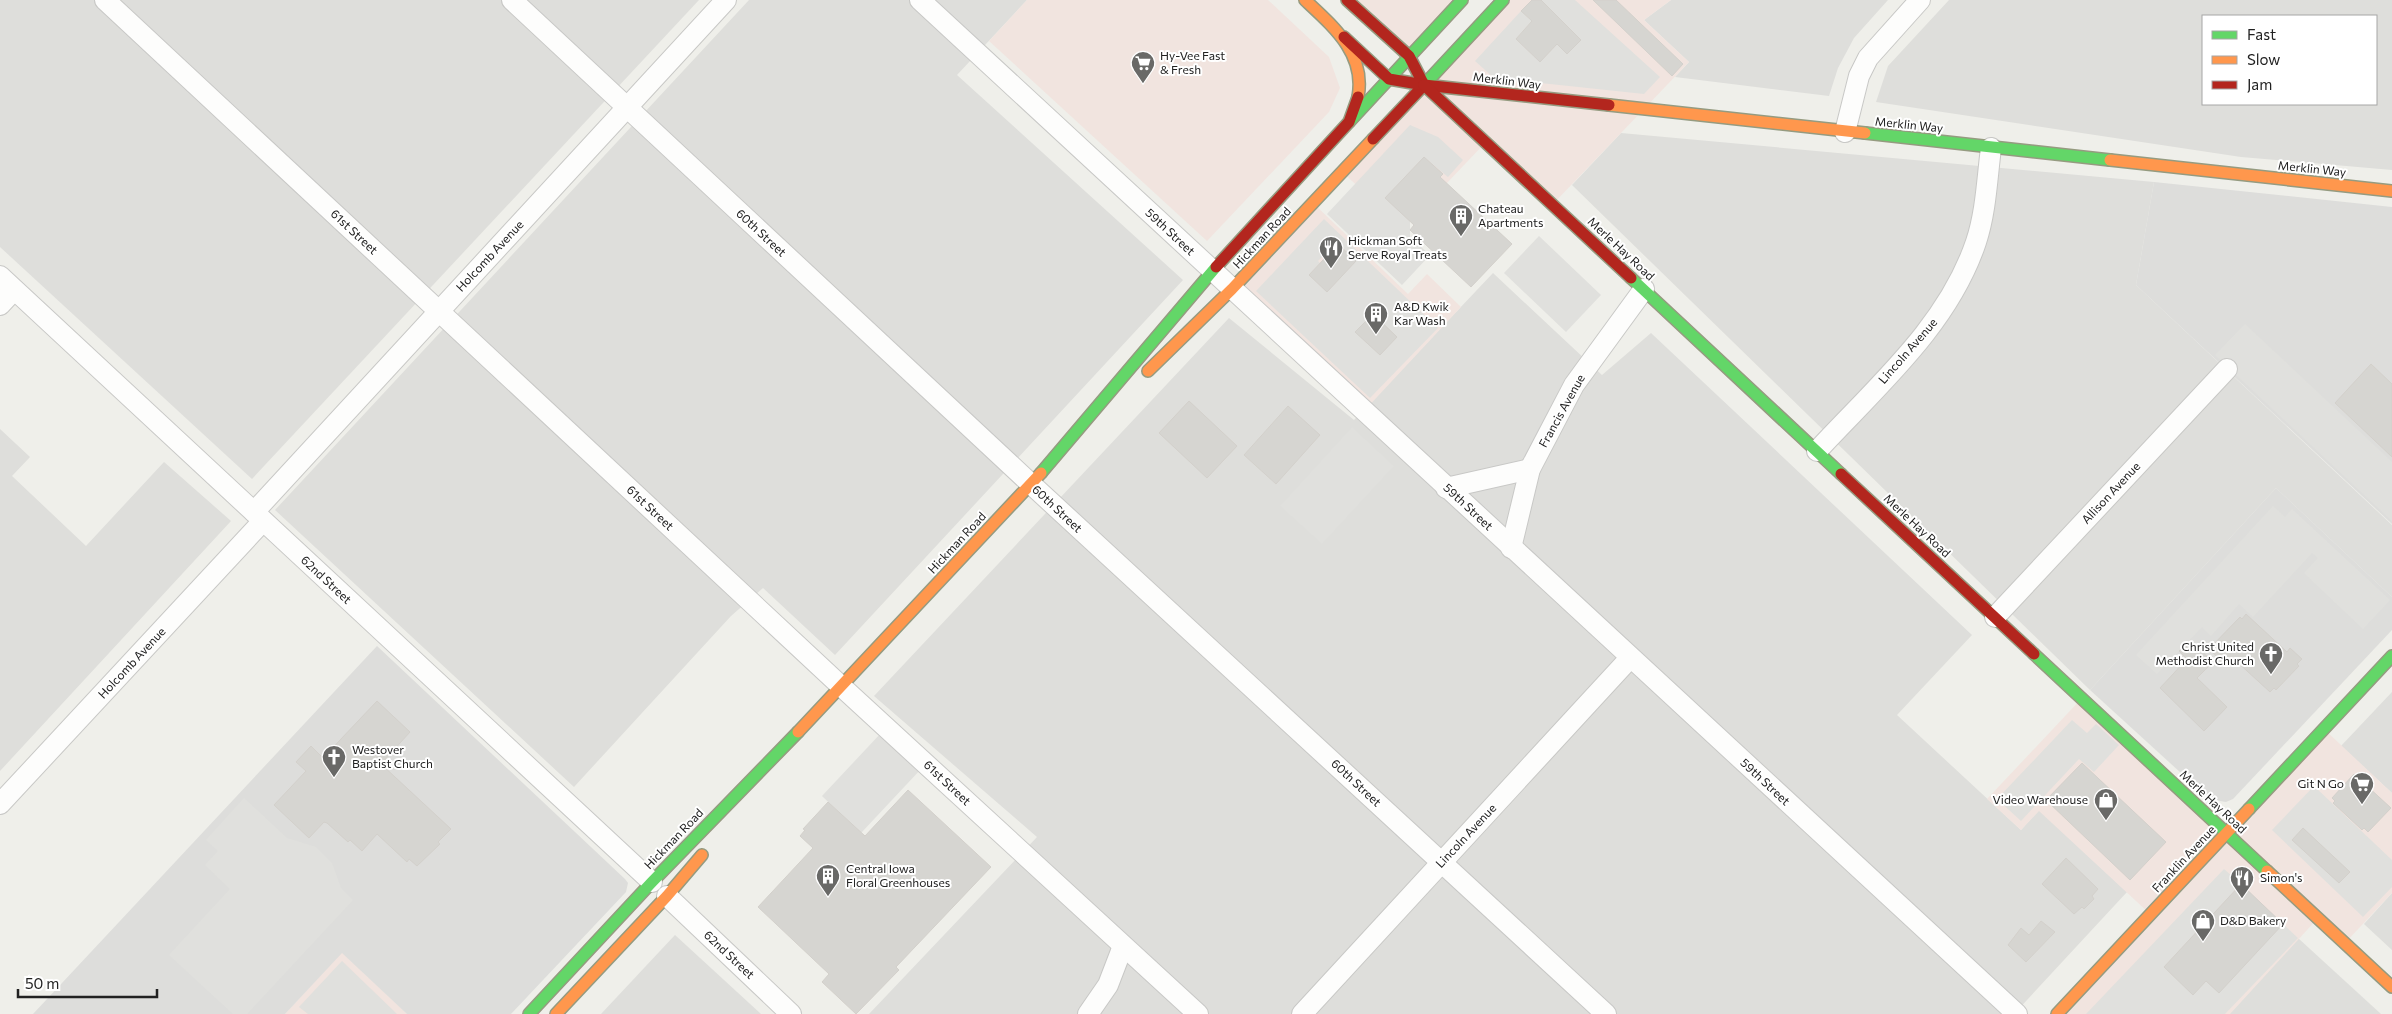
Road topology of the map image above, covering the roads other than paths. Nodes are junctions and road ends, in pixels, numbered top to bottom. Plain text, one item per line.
1 (105, 0) edge
2 (512, 0) edge
3 (726, 0) edge
4 (920, 0) edge
5 (1305, 0) edge
6 (1347, 0) edge
7 (1462, 0) edge
8 (1503, 0) edge
9 (1920, 0) edge
10 (1329, 22) junction
11 (1409, 56) junction
12 (1389, 78) junction
13 (1424, 85) junction
14 (627, 108) junction
15 (1349, 122) junction
16 (1845, 132) junction
17 (1991, 148) junction
18 (2392, 191) edge
19 (1212, 271) junction
20 (7, 283) edge
21 (1232, 289) junction
22 (1644, 289) junction
23 (0, 305) edge
24 (439, 311) junction
25 (2227, 369) dead end
26 (1142, 377) dead end
27 (1121, 397) dead end
28 (1817, 451) junction
29 (1530, 469) junction
30 (1031, 484) junction
31 (1446, 488) junction
32 (258, 517) junction
33 (1511, 548) junction
34 (1995, 617) junction
35 (2392, 656) edge
36 (1630, 658) junction
37 (842, 687) junction
38 (0, 804) edge
39 (742, 806) dead end
40 (2226, 833) junction
41 (711, 844) dead end
42 (1442, 862) junction
43 (652, 882) junction
44 (667, 896) junction
45 (1123, 946) junction
46 (2392, 987) edge
47 (529, 1014) edge
48 (556, 1014) edge
49 (791, 1014) edge
50 (1088, 1014) edge
51 (1198, 1014) edge
52 (1302, 1014) edge
53 (1606, 1014) edge
54 (2016, 1014) edge
55 (2057, 1014) edge

1 - 24 street, 61st Street
2 - 14 street, 60th Street
3 - 14 street, Holcomb Avenue
4 - 19 street, 59th Street
5 - 10 main road
6 - 11 main road, Merle Hay Road
7 - 11 main road, Hickman Road
8 - 13 main road, Hickman Road
9 - 16 street
10 - 12 main road
10 - 15 main road
11 - 12 main road, Hickman Road
11 - 13 main road, Merle Hay Road
12 - 13 main road
12 - 15 main road, Hickman Road
13 - 16 main road, Merklin Way
13 - 21 main road, Hickman Road
13 - 22 main road, Merle Hay Road
14 - 24 street, Holcomb Avenue
14 - 30 street, 60th Street
15 - 19 main road, Hickman Road
16 - 17 main road, Merklin Way
17 - 18 main road, Merklin Way
17 - 28 street, Lincoln Avenue
19 - 21 street, 59th Street
19 - 30 main road, Hickman Road
20 - 23 street
20 - 32 street, 62nd Street
21 - 26 main road, Hickman Road
21 - 31 street, 59th Street
22 - 28 main road, Merle Hay Road
22 - 29 street, Francis Avenue
24 - 32 street, Holcomb Avenue
24 - 37 street, 61st Street
25 - 34 street, Allison Avenue
27 - 30 main road, Hickman Road
28 - 34 main road, Merle Hay Road
29 - 31 street
29 - 33 street, Francis Avenue
30 - 37 main road, Hickman Road
30 - 42 street, 60th Street
31 - 33 street, 59th Street
32 - 38 street, Holcomb Avenue
32 - 43 street, 62nd Street
33 - 36 street, 59th Street
34 - 40 main road, Merle Hay Road
35 - 40 main road, Franklin Avenue
36 - 42 street, Lincoln Avenue
36 - 54 street, 59th Street
37 - 39 main road, Hickman Road
37 - 43 main road, Hickman Road
37 - 45 street, 61st Street
40 - 46 main road, Merle Hay Road
40 - 55 main road, Franklin Avenue
41 - 44 main road
42 - 52 street, Lincoln Avenue
42 - 53 street, 60th Street
43 - 47 main road, Hickman Road
44 - 48 main road
44 - 49 street, 62nd Street
45 - 50 street
45 - 51 street, 61st Street

